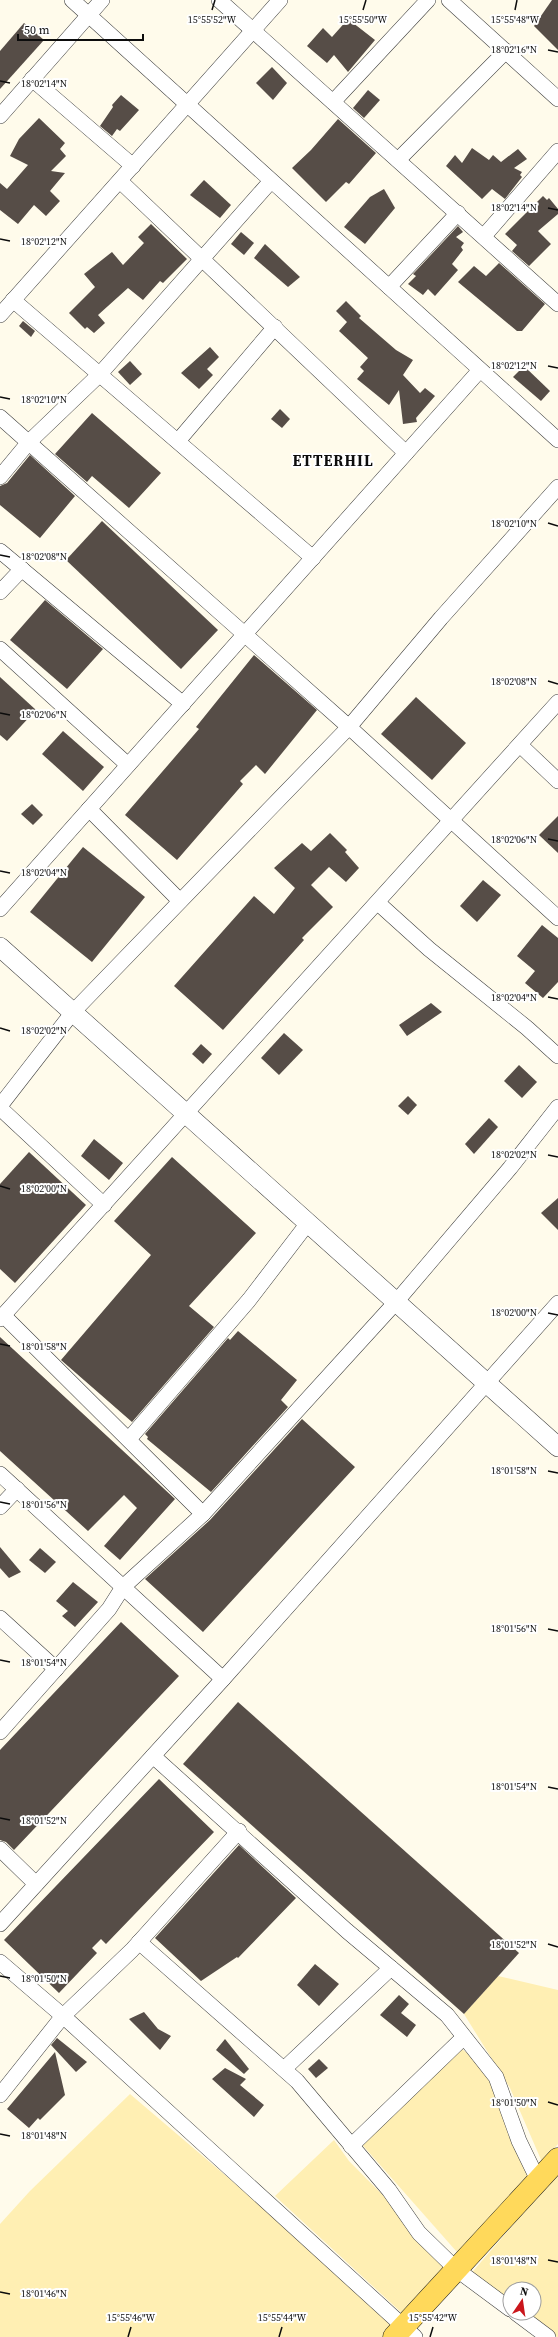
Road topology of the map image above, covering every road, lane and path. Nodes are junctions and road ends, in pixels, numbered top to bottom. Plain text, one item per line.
1 (72, 0) edge
2 (102, 0) edge
3 (219, 0) edge
4 (280, 0) edge
5 (428, 0) edge
6 (449, 0) edge
7 (88, 15) junction
8 (253, 31) junction
9 (506, 51) junction
10 (32, 79) junction
11 (558, 99) edge
12 (333, 102) junction
13 (188, 105) junction
14 (0, 116) edge
15 (558, 151) edge
16 (398, 160) junction
17 (133, 166) junction
18 (120, 180) junction
19 (271, 181) junction
20 (458, 213) junction
21 (484, 236) junction
22 (203, 258) junction
23 (389, 287) junction
24 (13, 300) junction
25 (558, 304) edge
26 (0, 315) edge
27 (275, 327) junction
28 (480, 370) junction
29 (100, 374) junction
30 (0, 417) edge
31 (558, 440) edge
32 (178, 441) junction
33 (29, 442) junction
34 (406, 453) junction
35 (0, 477) edge
36 (558, 487) edge
37 (0, 551) edge
38 (313, 558) junction
39 (22, 569) junction
40 (0, 592) edge
41 (244, 635) junction
42 (0, 649) edge
43 (558, 702) edge
44 (183, 704) junction
45 (349, 727) junction
46 (520, 745) junction
47 (128, 765) junction
48 (558, 781) edge
49 (89, 809) junction
50 (452, 821) junction
51 (180, 901) junction
52 (378, 903) junction
53 (0, 909) edge
54 (558, 918) edge
55 (0, 947) edge
56 (73, 1012) junction
57 (558, 1056) edge
58 (0, 1107) edge
59 (558, 1107) edge
60 (187, 1114) junction
61 (104, 1205) junction
62 (308, 1223) junction
63 (396, 1302) junction
64 (558, 1303) edge
65 (2, 1317) edge
66 (488, 1384) junction
67 (129, 1439) junction
68 (558, 1447) edge
69 (0, 1474) edge
70 (17, 1490) junction
71 (0, 1508) edge
72 (203, 1514) junction
73 (123, 1587) junction
74 (0, 1618) edge
75 (56, 1669) junction
76 (223, 1679) junction
77 (0, 1732) edge
78 (153, 1756) junction
79 (239, 1832) junction
80 (0, 1849) edge
81 (36, 1884) junction
82 (0, 1924) edge
83 (139, 1942) junction
84 (0, 1962) edge
85 (391, 1968) junction
86 (63, 2016) junction
87 (464, 2037) junction
88 (284, 2069) junction
89 (0, 2095) edge
90 (352, 2146) junction
91 (558, 2159) edge
92 (538, 2180) junction
93 (456, 2269) junction
94 (502, 2303) edge
95 (527, 2321) edge
96 (404, 2334) edge
97 (548, 2337) edge

1 - 7 street
2 - 7 street
3 - 8 street
4 - 8 street
5 - 12 street
6 - 9 street
7 - 10 street
7 - 13 street
8 - 12 street
8 - 13 street
9 - 11 street
9 - 16 street
10 - 14 street
10 - 17 street
12 - 16 street
13 - 17 street
13 - 19 street
15 - 21 street
16 - 20 street
17 - 18 street
18 - 22 street
18 - 24 street
19 - 22 street
19 - 23 street
20 - 21 street
20 - 23 street
21 - 25 street
22 - 27 street
22 - 29 street
23 - 28 street
24 - 26 street
24 - 29 street
27 - 32 street
27 - 34 street
28 - 31 street
28 - 34 street
29 - 32 street
29 - 33 street
30 - 33 street
32 - 38 street
33 - 35 street
33 - 41 street
34 - 38 street
36 - 45 street
37 - 39 street
38 - 41 street
39 - 40 street
39 - 44 street
41 - 44 street
41 - 45 street
42 - 47 street
43 - 46 street
44 - 47 street
45 - 50 street
45 - 51 street
46 - 48 street
46 - 50 street
47 - 49 street
49 - 51 street
49 - 53 street
50 - 52 street
50 - 54 street
51 - 56 street
52 - 57 street
52 - 60 street
55 - 56 street
56 - 58 street
56 - 60 street
58 - 61 street
59 - 63 street
60 - 61 street
60 - 62 street
61 - 65 street
62 - 63 street
62 - 67 street
63 - 66 street
63 - 72 street
64 - 66 street
65 - 67 street
66 - 68 street
66 - 76 street
67 - 72 street
69 - 70 street
70 - 71 street
70 - 73 street
72 - 73 street
73 - 75 street
73 - 76 street
74 - 75 street
75 - 77 street
76 - 78 street
78 - 79 street
78 - 81 street
79 - 83 street
79 - 85 street
80 - 81 street
81 - 82 street
83 - 86 street
83 - 88 street
84 - 86 street
85 - 87 street
85 - 88 street
86 - 89 street
86 - 96 street
87 - 90 street
87 - 92 street
88 - 90 street
90 - 93 street
91 - 92 main road
92 - 93 main road
93 - 94 street
93 - 96 main road
95 - 97 street

